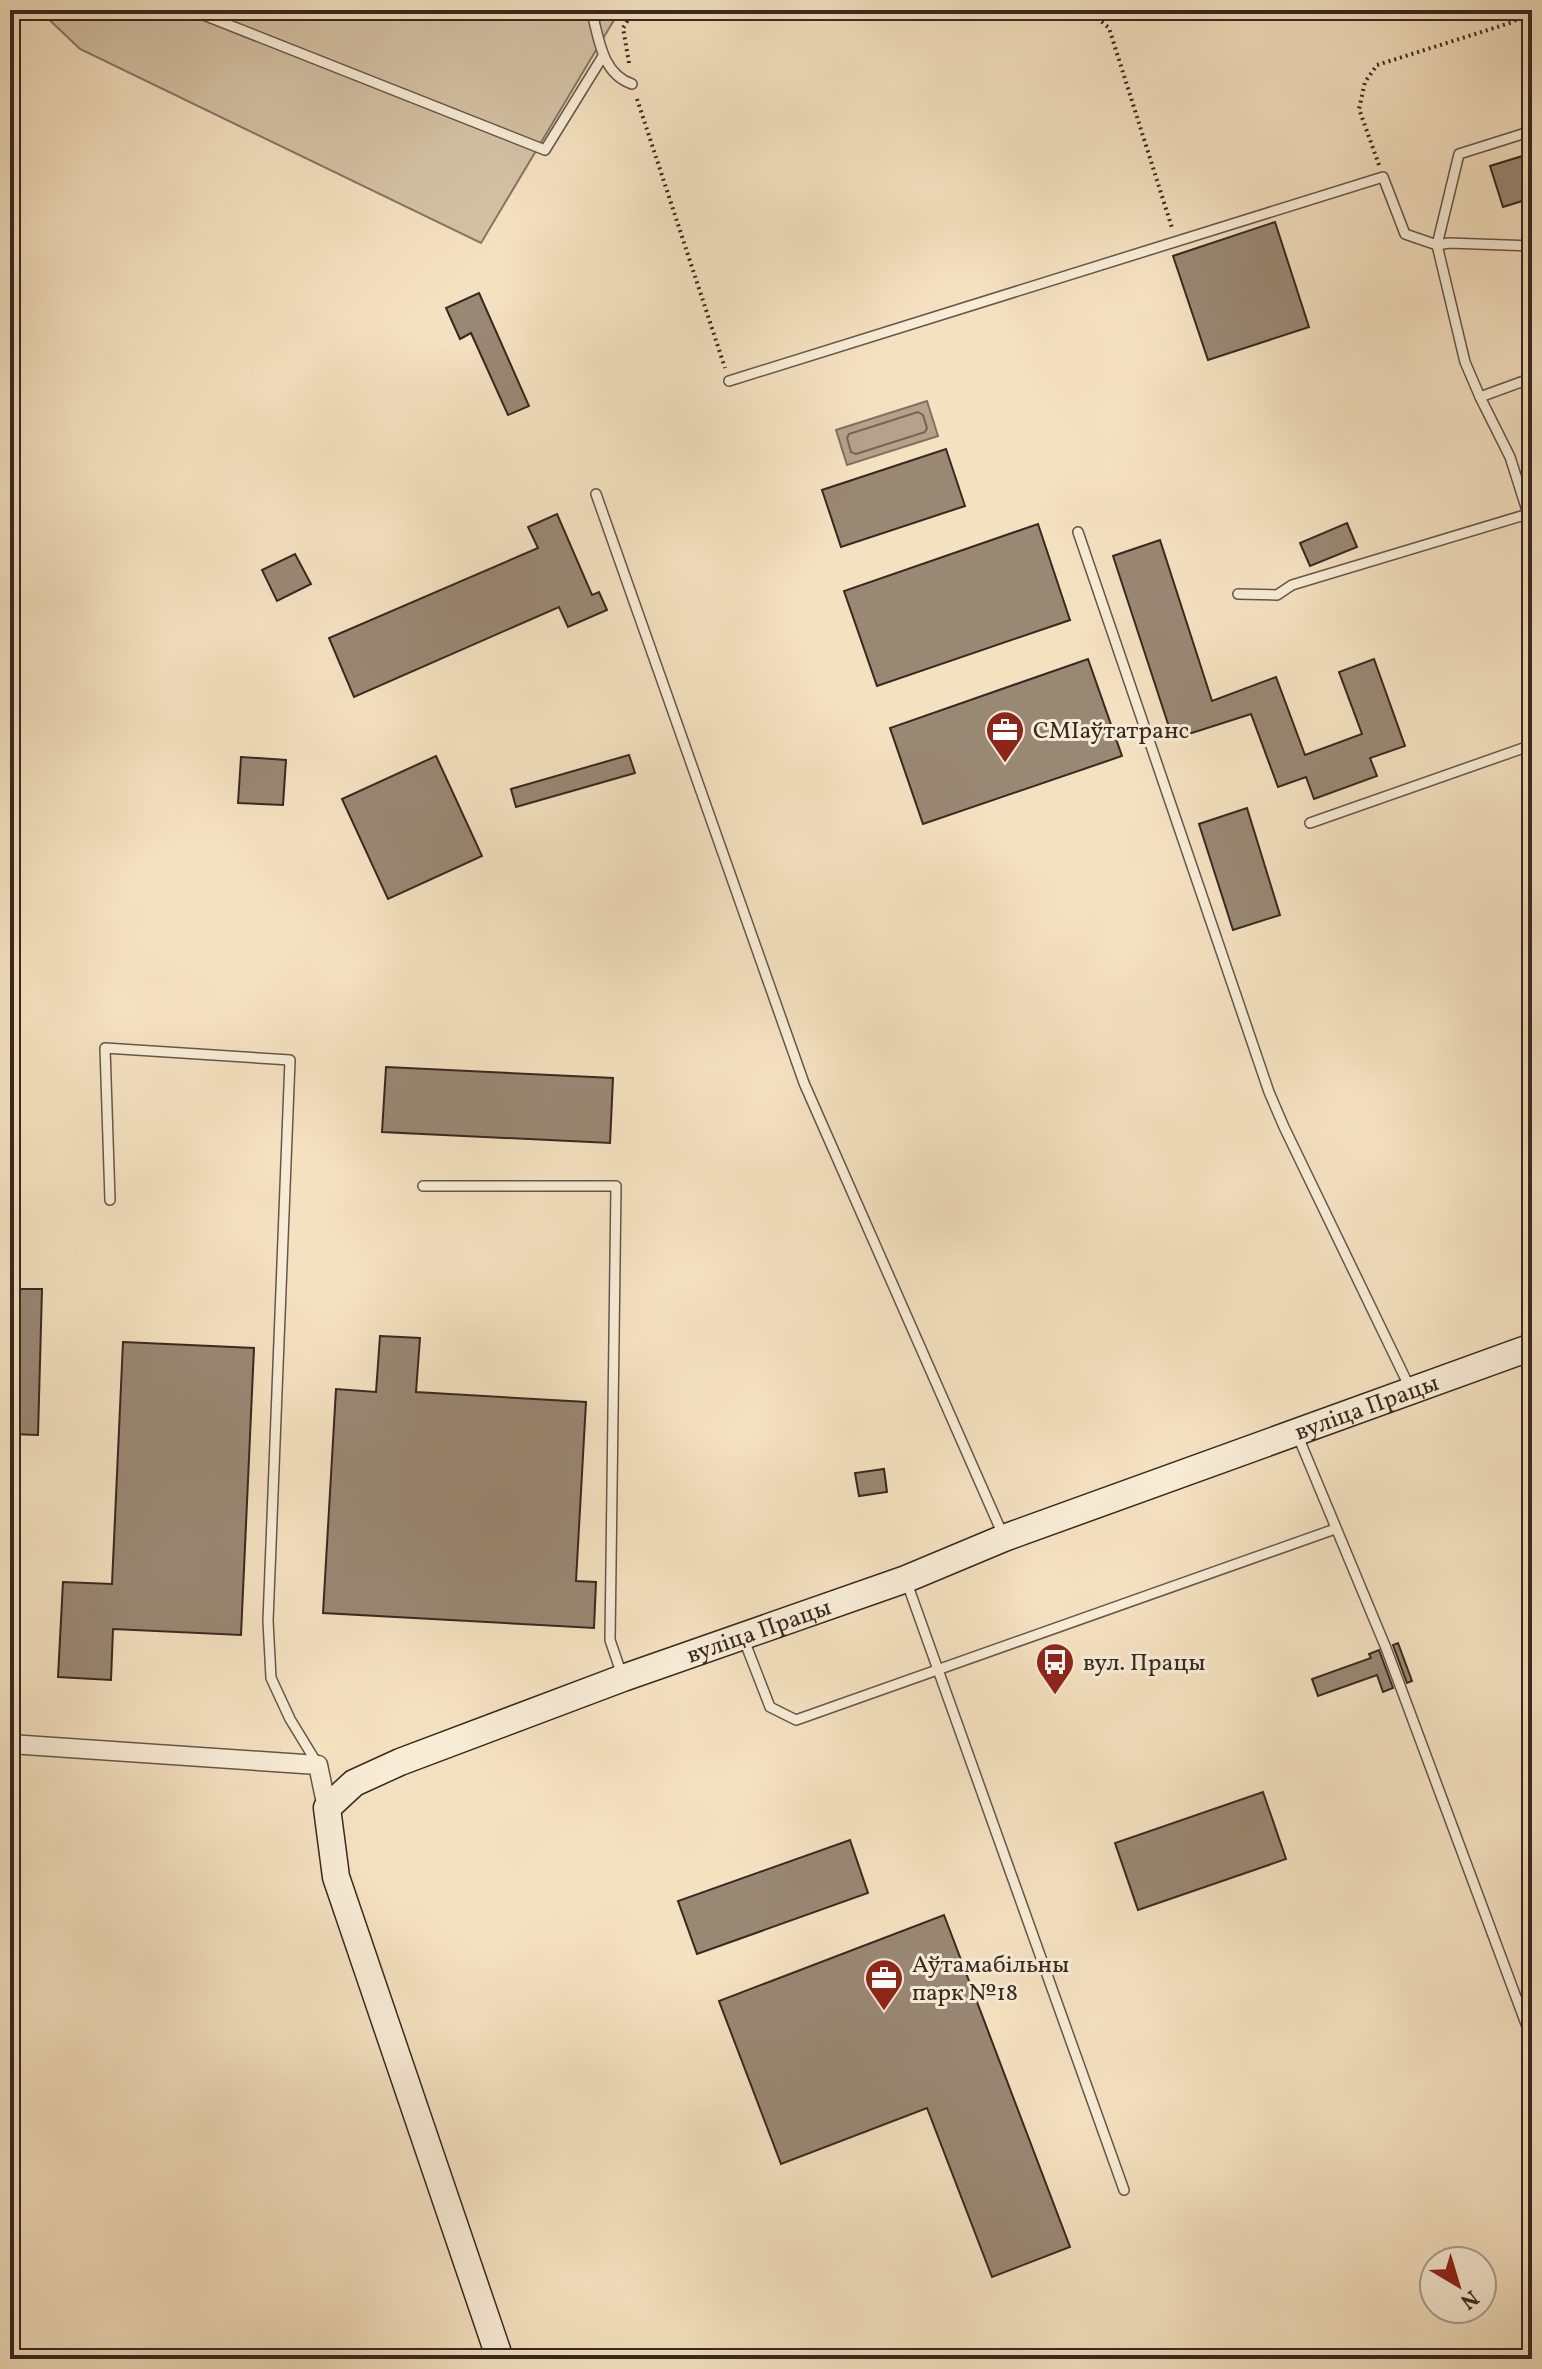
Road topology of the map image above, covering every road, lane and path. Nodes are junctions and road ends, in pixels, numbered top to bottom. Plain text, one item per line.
1 (191, 10) edge
2 (600, 10) edge
3 (634, 10) edge
4 (1088, 10) edge
5 (1528, 10) edge
6 (603, 56) junction
7 (632, 84) junction
8 (1532, 131) edge
9 (1383, 177) junction
10 (1177, 241) junction
11 (1437, 245) junction
12 (1532, 246) edge
13 (1532, 378) edge
14 (729, 381) joint
15 (1480, 397) junction
16 (596, 494) dead end
17 (1528, 514) junction
18 (1532, 526) edge
19 (1078, 532) dead end
20 (1238, 594) dead end
21 (1532, 745) edge
22 (1310, 823) dead end
23 (423, 1186) dead end
24 (110, 1200) dead end
25 (1532, 1347) edge
26 (1411, 1391) junction
27 (1297, 1434) junction
28 (1335, 1529) junction
29 (1004, 1538) junction
30 (906, 1579) junction
31 (743, 1637) junction
32 (939, 1669) junction
33 (623, 1678) junction
34 (10, 1744) edge
35 (318, 1765) junction
36 (327, 1808) junction
37 (1532, 2040) edge
38 (1124, 2190) dead end
39 (500, 2359) edge

1 - 6 lane
2 - 6 lane
3 - 7 path
4 - 10 path
5 - 9 path
6 - 7 lane
7 - 14 path
8 - 11 lane
9 - 10 lane
9 - 11 lane
10 - 14 lane
11 - 12 lane
11 - 15 lane
13 - 15 lane
15 - 17 lane
16 - 29 lane
17 - 18 lane
17 - 20 lane
19 - 26 lane
21 - 22 lane
23 - 33 lane
24 - 35 lane
25 - 26 street, вуліца Працы
26 - 27 street, вуліца Працы
27 - 28 lane
27 - 29 street, вуліца Працы
28 - 32 lane
28 - 37 lane
29 - 30 street, вуліца Працы
30 - 31 street, вуліца Працы
30 - 32 lane
31 - 32 lane
31 - 33 street, вуліца Працы
32 - 38 lane
33 - 36 street, вуліца Працы
34 - 35 street
35 - 36 street
36 - 39 street

